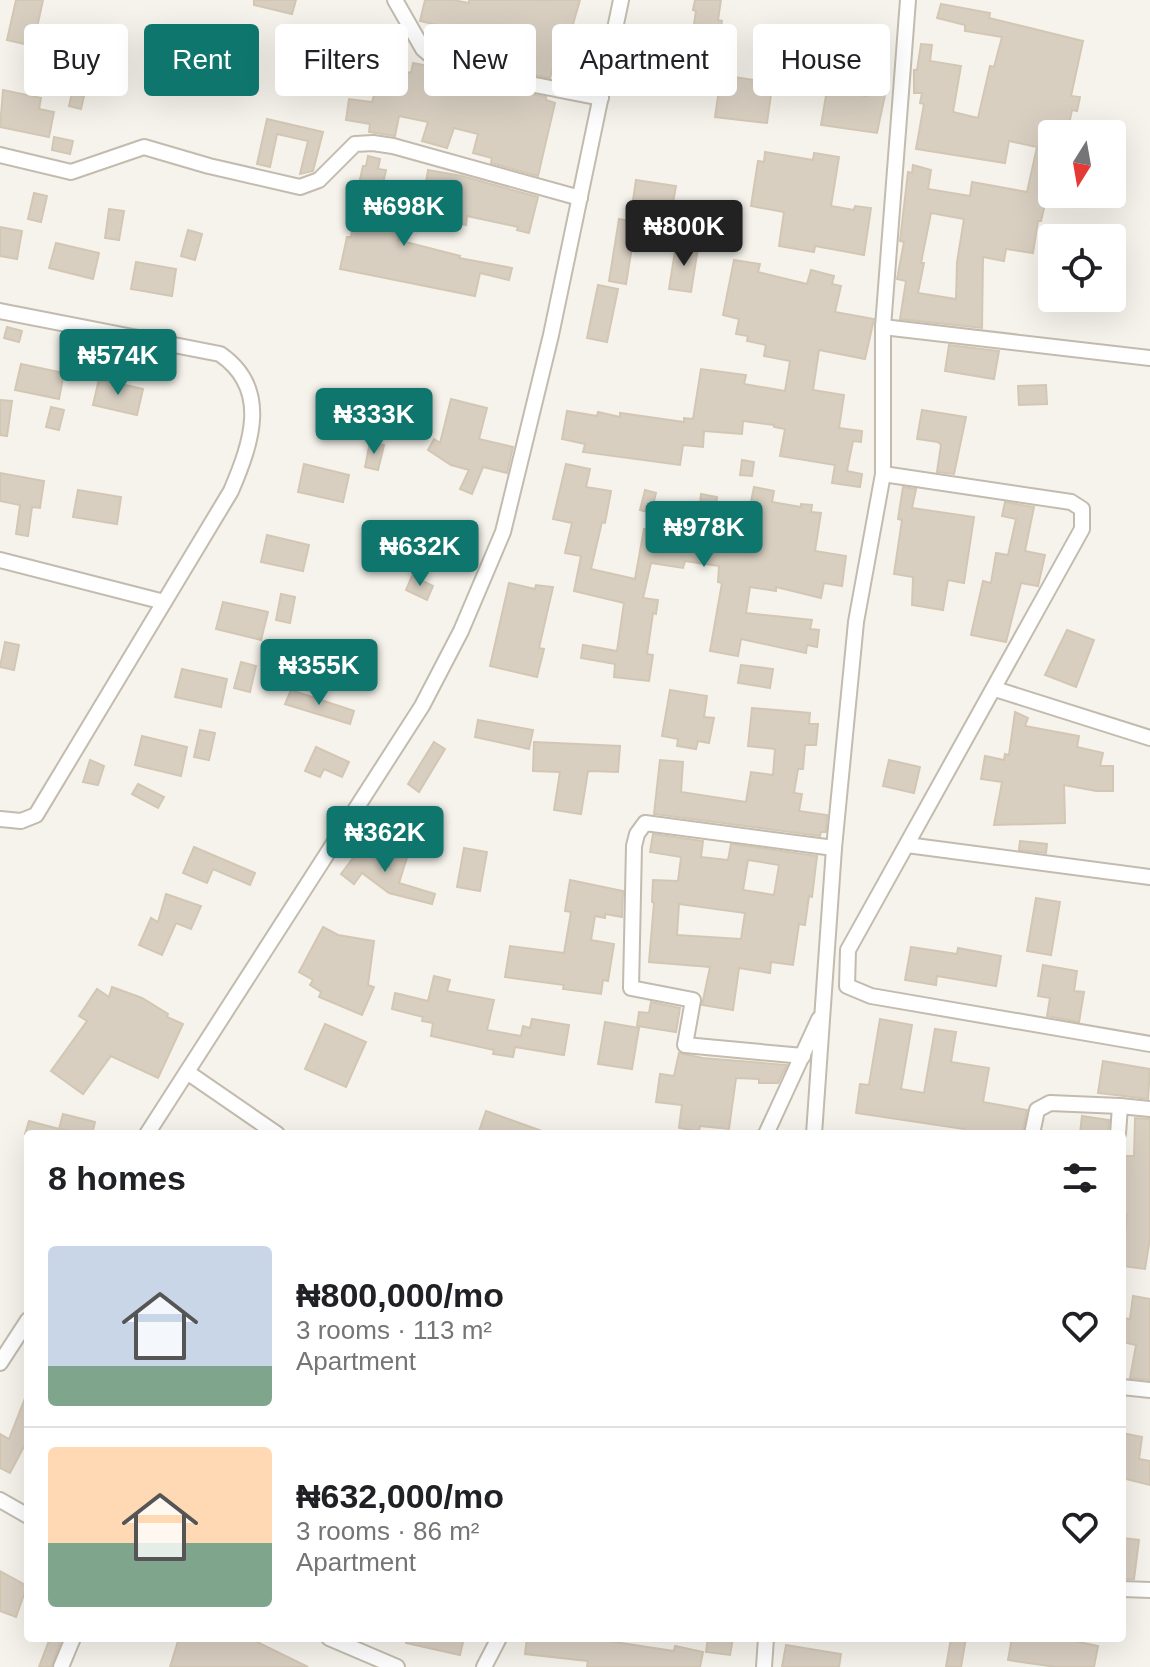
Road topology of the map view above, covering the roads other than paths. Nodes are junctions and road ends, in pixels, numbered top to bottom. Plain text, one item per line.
1 (395, 0) edge
2 (621, 0) edge
3 (908, 0) edge
4 (601, 98) junction
5 (0, 155) edge
6 (580, 198) junction
7 (0, 311) edge
8 (883, 327) junction
9 (1150, 358) edge
10 (883, 474) junction
11 (0, 560) edge
12 (164, 602) junction
13 (995, 689) junction
14 (1150, 738) edge
15 (0, 819) edge
16 (907, 845) junction
17 (834, 848) junction
18 (1150, 877) edge
19 (824, 1008) junction
20 (1150, 1044) edge
21 (803, 1056) junction
22 (187, 1072) junction
23 (1120, 1106) junction
24 (1150, 1109) edge
25 (150, 1130) edge
26 (271, 1130) edge
27 (768, 1130) edge
28 (814, 1130) edge
29 (1033, 1130) edge
30 (1118, 1130) edge
31 (24, 1326) edge
32 (0, 1363) edge
33 (1126, 1387) edge
34 (1150, 1390) edge
35 (0, 1500) edge
36 (24, 1514) edge
37 (1126, 1589) edge
38 (1150, 1590) edge
39 (71, 1642) edge
40 (338, 1642) edge
41 (497, 1642) edge
42 (766, 1642) edge
43 (61, 1667) edge
44 (397, 1667) edge
45 (484, 1667) edge
46 (764, 1667) edge

1 - 4 street
2 - 4 street
3 - 8 street
4 - 6 street
5 - 6 street
6 - 22 street
7 - 12 street
8 - 9 street
8 - 10 street
10 - 13 street
10 - 17 street
11 - 12 street
12 - 15 street
13 - 14 street
13 - 16 street
16 - 18 street
16 - 20 street
17 - 19 street
17 - 21 street
19 - 21 street
19 - 28 street
21 - 27 street
22 - 25 street
22 - 26 street
23 - 24 street
23 - 29 street
23 - 30 street
31 - 32 street
33 - 34 street
35 - 36 street
37 - 38 street
39 - 43 street
40 - 44 street
41 - 45 street
42 - 46 street

